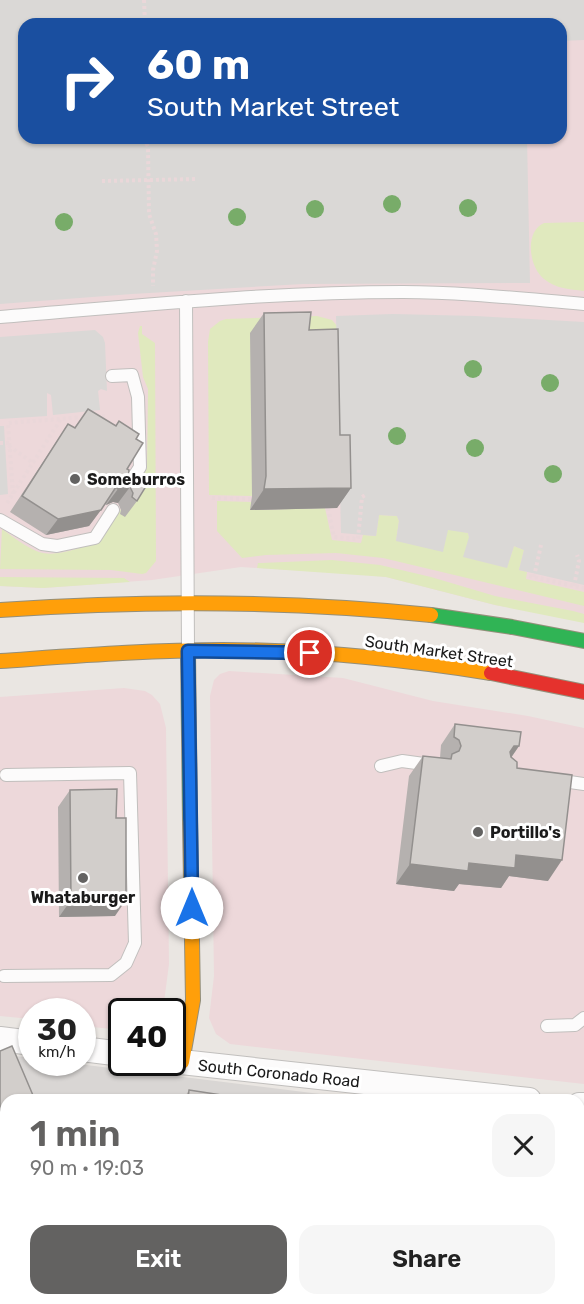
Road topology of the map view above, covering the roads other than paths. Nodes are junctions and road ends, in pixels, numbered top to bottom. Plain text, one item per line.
1 (186, 301) junction
2 (584, 304) edge
3 (0, 318) edge
4 (112, 376) dead end
5 (124, 492) edge
6 (113, 510) edge
7 (1, 515) edge
8 (188, 603) junction
9 (0, 610) edge
10 (584, 641) edge
11 (188, 651) junction
12 (0, 661) edge
13 (584, 692) edge
14 (381, 766) dead end
15 (439, 766) edge
16 (6, 775) dead end
17 (547, 779) edge
18 (584, 784) edge
19 (4, 976) dead end
20 (584, 1018) edge
21 (547, 1026) dead end
22 (186, 1027) edge
23 (0, 1038) edge
24 (18, 1040) edge
25 (186, 1063) edge
26 (473, 1094) edge

1 - 2 lane
1 - 3 lane
1 - 8 lane
4 - 5 lane
6 - 7 lane
8 - 9 street, South Market Street
8 - 10 street, South Market Street
8 - 11 lane
11 - 12 street, South Market Street
11 - 13 street, South Market Street
11 - 22 street
14 - 15 lane
16 - 19 lane
17 - 18 lane
20 - 21 lane
23 - 24 street
25 - 26 street, South Coronado Road

